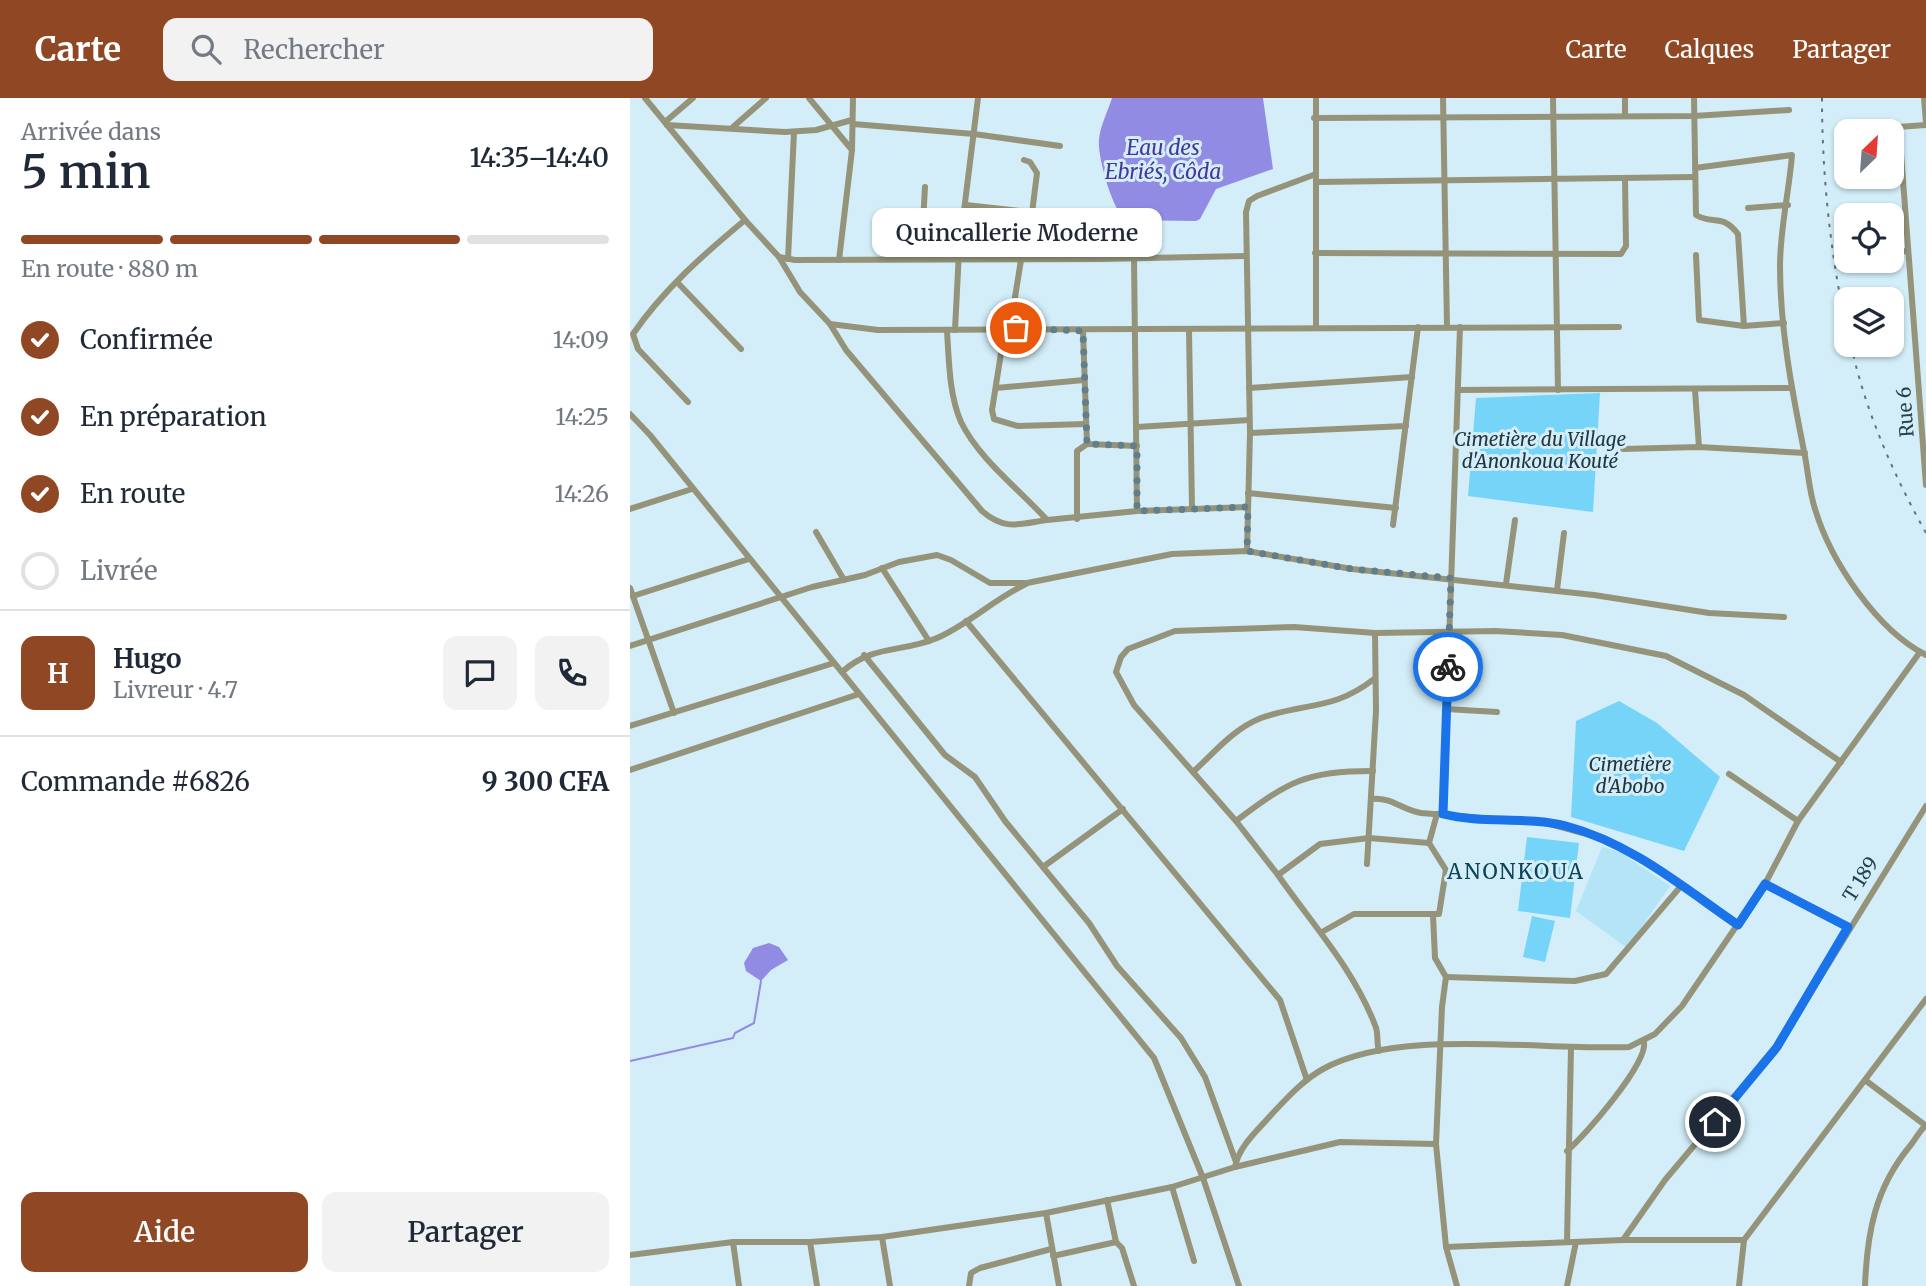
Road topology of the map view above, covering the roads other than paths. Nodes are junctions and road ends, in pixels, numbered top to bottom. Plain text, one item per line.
1 (645, 98) edge
2 (693, 98) edge
3 (766, 98) edge
4 (809, 98) edge
5 (853, 98) edge
6 (978, 98) edge
7 (1316, 98) edge
8 (1443, 98) edge
9 (1553, 98) edge
10 (1625, 98) edge
11 (1694, 98) edge
12 (1924, 98) edge
13 (1789, 110) dead end
14 (1553, 115) junction
15 (1625, 116) junction
16 (1694, 116) junction
17 (1443, 117) junction
18 (1314, 118) junction
19 (852, 122) junction
20 (666, 123) junction
21 (1926, 124) edge
22 (831, 125) junction
23 (1904, 126) edge
24 (733, 127) junction
25 (793, 132) junction
26 (974, 134) junction
27 (1060, 146) dead end
28 (852, 150) junction
29 (1024, 160) dead end
30 (1695, 168) junction
31 (1316, 174) junction
32 (1694, 177) junction
33 (1625, 178) junction
34 (1444, 180) junction
35 (1553, 180) junction
36 (1316, 182) junction
37 (925, 187) dead end
38 (1904, 189) edge
39 (966, 205) junction
40 (1788, 205) junction
41 (1748, 208) dead end
42 (1032, 213) junction
43 (745, 220) junction
44 (1904, 251) edge
45 (1908, 251) junction
46 (1315, 253) junction
47 (1445, 253) junction
48 (1554, 253) junction
49 (1696, 255) dead end
50 (1246, 256) junction
51 (779, 257) junction
52 (959, 258) junction
53 (788, 259) junction
54 (921, 259) junction
55 (1099, 259) junction
56 (1134, 259) junction
57 (839, 260) junction
58 (1021, 260) junction
59 (677, 282) junction
60 (1784, 323) junction
61 (830, 324) junction
62 (1744, 326) junction
63 (1418, 327) junction
64 (1447, 327) junction
65 (1460, 327) junction
66 (1619, 327) dead end
67 (1007, 328) junction
68 (1317, 328) junction
69 (1556, 329) junction
70 (1189, 330) junction
71 (1248, 330) junction
72 (951, 331) junction
73 (1083, 331) junction
74 (1137, 331) junction
75 (632, 337) edge
76 (741, 349) dead end
77 (1412, 377) junction
78 (1084, 380) junction
79 (996, 388) junction
80 (1249, 388) junction
81 (1791, 388) junction
82 (1458, 390) junction
83 (1558, 390) junction
84 (1695, 390) junction
85 (688, 402) dead end
86 (630, 414) edge
87 (1249, 420) junction
88 (1191, 423) junction
89 (1086, 424) junction
90 (1137, 426) junction
91 (1406, 426) junction
92 (1250, 433) junction
93 (1087, 444) junction
94 (1137, 446) junction
95 (1699, 447) junction
96 (1623, 449) dead end
97 (1805, 453) junction
98 (1926, 485) edge
99 (692, 489) junction
100 (1248, 493) junction
101 (1248, 507) junction
102 (1192, 508) junction
103 (1396, 508) junction
104 (630, 509) edge
105 (1137, 511) junction
106 (1077, 519) junction
107 (1047, 520) junction
108 (1515, 520) dead end
109 (1393, 525) dead end
110 (816, 532) dead end
111 (1564, 533) dead end
112 (1247, 551) junction
113 (749, 559) junction
114 (882, 568) junction
115 (1451, 578) junction
116 (844, 580) junction
117 (1027, 583) junction
118 (1506, 584) junction
119 (630, 588) edge
120 (1557, 590) junction
121 (633, 596) junction
122 (779, 597) junction
123 (1784, 617) dead end
124 (966, 621) junction
125 (1449, 632) junction
126 (1375, 633) junction
127 (649, 640) junction
128 (929, 641) junction
129 (630, 646) edge
130 (1923, 653) edge
131 (864, 655) junction
132 (834, 663) junction
133 (842, 672) junction
134 (1374, 679) junction
135 (859, 694) junction
136 (1447, 709) junction
137 (1497, 712) dead end
138 (674, 713) junction
139 (630, 726) edge
140 (1841, 762) junction
141 (630, 770) edge
142 (1373, 771) junction
143 (1193, 772) junction
144 (1729, 774) dead end
145 (1372, 799) junction
146 (1926, 806) edge
147 (1123, 809) junction
148 (1440, 814) junction
149 (1236, 821) junction
150 (1798, 821) junction
151 (1369, 838) junction
152 (1429, 843) junction
153 (1367, 864) dead end
154 (1042, 867) junction
155 (1278, 876) junction
156 (1765, 884) junction
157 (1681, 886) junction
158 (1433, 915) junction
159 (1738, 925) junction
160 (1848, 927) junction
161 (1322, 932) junction
162 (1446, 977) junction
163 (1926, 999) edge
164 (1644, 1042) junction
165 (1441, 1044) junction
166 (1571, 1048) junction
167 (1379, 1051) junction
168 (1307, 1080) junction
169 (1865, 1080) junction
170 (1925, 1125) edge
171 (1436, 1144) junction
172 (1567, 1151) junction
173 (1235, 1165) junction
174 (1203, 1178) junction
175 (1172, 1187) junction
176 (1107, 1200) junction
177 (1046, 1213) junction
178 (883, 1237) junction
179 (1623, 1240) junction
180 (1744, 1240) junction
181 (1567, 1241) junction
182 (1576, 1241) junction
183 (733, 1242) junction
184 (810, 1242) junction
185 (1115, 1242) junction
186 (1446, 1247) junction
187 (1052, 1252) junction
188 (630, 1255) edge
189 (1194, 1261) dead end
190 (739, 1286) edge
191 (817, 1286) edge
192 (890, 1286) edge
193 (969, 1286) edge
194 (1059, 1286) edge
195 (1134, 1286) edge
196 (1239, 1286) edge
197 (1457, 1286) edge
198 (1567, 1286) edge
199 (1739, 1286) edge
200 (1865, 1286) edge

1 - 20 street
2 - 20 street
3 - 24 street
4 - 22 street
5 - 19 street
6 - 26 street
7 - 18 street
8 - 17 street
9 - 14 street
10 - 15 street
11 - 16 street
12 - 21 street
13 - 16 street
14 - 15 street
14 - 17 street
14 - 35 street
15 - 16 street
16 - 30 street
17 - 18 street
17 - 34 street
18 - 31 street
19 - 22 street
19 - 26 street
19 - 28 street
20 - 24 street
20 - 43 street
21 - 23 street
22 - 25 street
22 - 28 street
24 - 25 street
25 - 53 street
26 - 27 street
26 - 39 street
28 - 57 street
29 - 42 street
30 - 32 street
30 - 40 street
31 - 36 street
31 - 50 street
32 - 33 street
32 - 62 street
33 - 35 street
33 - 48 street
34 - 35 street
34 - 36 street
34 - 47 street
35 - 48 street
36 - 46 street
37 - 54 street
38 - 45 street, Rue 6
39 - 42 street
39 - 52 street
40 - 41 street
40 - 60 street
42 - 55 street
43 - 51 street
43 - 59 street
44 - 45 street
45 - 98 street, Rue 6
46 - 47 street
46 - 68 street
47 - 48 street
47 - 64 street
48 - 69 street
49 - 62 street
50 - 56 street
50 - 71 street
51 - 53 street
51 - 61 street
52 - 54 street
52 - 58 street
52 - 72 street
53 - 57 street
54 - 57 street
55 - 56 street
55 - 58 street
56 - 74 street
58 - 67 street
59 - 75 street
59 - 76 street
60 - 62 street
60 - 81 street
61 - 72 street
61 - 107 street
63 - 64 street
63 - 68 street
63 - 77 street
64 - 65 street
65 - 69 street
65 - 82 street
66 - 69 street
67 - 72 street
67 - 73 street
67 - 79 street
68 - 71 street
69 - 83 street
70 - 71 street
70 - 74 street
70 - 88 street
71 - 80 street
72 - 107 street
73 - 74 street
73 - 78 street
74 - 90 street
75 - 85 street
77 - 80 street
77 - 91 street
78 - 79 street
78 - 89 street
79 - 89 street
80 - 87 street
81 - 84 street
81 - 97 street
82 - 83 street
82 - 115 street
83 - 84 street
84 - 95 street
86 - 99 street
87 - 88 street
87 - 92 street
88 - 90 street
88 - 102 street
89 - 93 street
90 - 94 street
91 - 92 street
91 - 103 street
92 - 100 street
93 - 94 street
93 - 106 street
94 - 105 street
95 - 96 street
95 - 97 street
97 - 130 street
99 - 104 street
99 - 113 street
100 - 101 street
100 - 103 street
101 - 102 street
101 - 112 street
102 - 105 street
103 - 109 street
105 - 106 street
106 - 107 street
108 - 118 street
110 - 116 street
111 - 120 street
112 - 115 street
112 - 117 street
113 - 121 street
113 - 122 street
114 - 116 street
114 - 117 street
114 - 128 street
115 - 118 street
115 - 125 street
116 - 122 street
117 - 124 street
118 - 120 street
119 - 121 street
120 - 123 street
121 - 127 street
122 - 127 street
122 - 132 street
124 - 128 street
124 - 147 street
125 - 126 street
125 - 136 street
125 - 140 street
126 - 134 street
126 - 143 street
127 - 129 street
127 - 138 street
128 - 131 street
130 - 140 street
131 - 133 street
131 - 154 street
132 - 133 street
132 - 138 street
133 - 135 street
134 - 142 street
134 - 143 street
135 - 141 street
135 - 174 street
136 - 137 street
136 - 148 street
138 - 139 street
140 - 150 street
142 - 145 street
142 - 149 street
143 - 149 street
144 - 150 street
145 - 148 street
145 - 151 street
146 - 160 street, T 189
147 - 154 street
147 - 168 street
148 - 152 street
148 - 157 street
149 - 155 street
150 - 156 street
151 - 152 street
151 - 153 street
151 - 155 street
152 - 158 street
154 - 173 street
155 - 161 street
156 - 159 street
156 - 160 street
157 - 159 street
157 - 162 street
158 - 161 street
158 - 162 street
159 - 164 street
160 - 179 street, T 189
161 - 167 street
162 - 165 street
163 - 169 street
164 - 166 street
164 - 172 street
165 - 166 street
165 - 167 street
165 - 171 street
166 - 172 street
167 - 168 street
168 - 173 street
169 - 170 street
169 - 180 street
170 - 200 street
171 - 173 street
171 - 186 street
172 - 181 street
173 - 174 street
174 - 175 street
174 - 196 street
175 - 176 street
175 - 189 street
176 - 177 street
176 - 185 street
177 - 178 street
177 - 187 street
178 - 184 street
178 - 192 street
179 - 180 street
179 - 182 street
180 - 199 street
181 - 182 street
181 - 186 street
182 - 198 street
183 - 184 street
183 - 188 street
183 - 190 street
184 - 191 street
185 - 187 street
185 - 195 street
186 - 197 street
187 - 193 street
187 - 194 street

